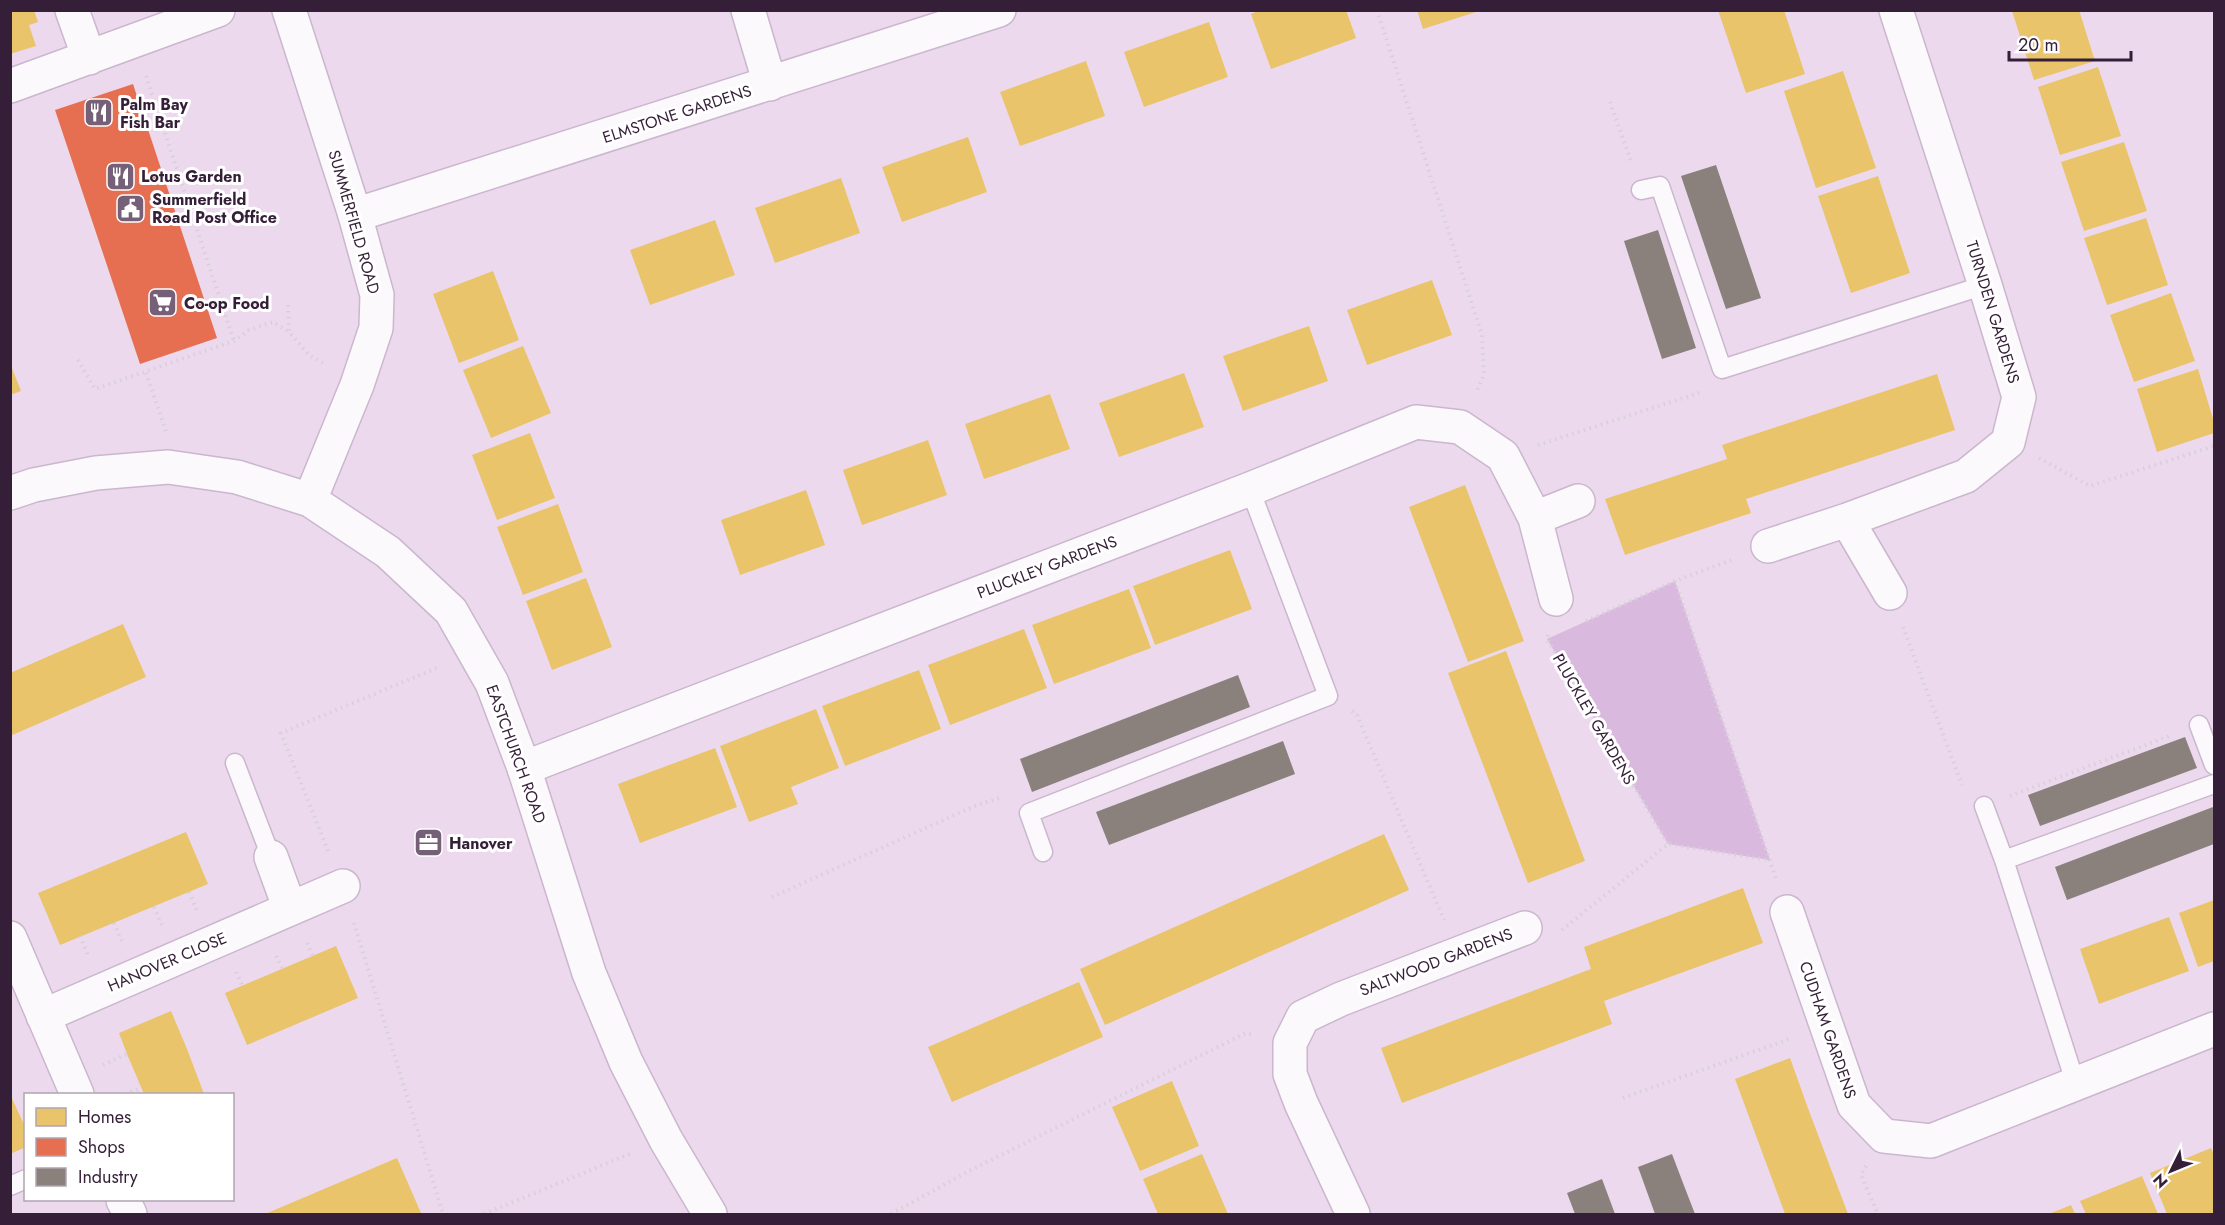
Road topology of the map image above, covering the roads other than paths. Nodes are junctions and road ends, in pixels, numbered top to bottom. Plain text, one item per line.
1 (72, 10) edge
2 (218, 10) edge
3 (289, 10) edge
4 (748, 10) edge
5 (999, 10) edge
6 (1896, 10) edge
7 (89, 58) junction
8 (770, 84) junction
9 (10, 86) edge
10 (1641, 190) road end
11 (355, 215) junction
12 (1985, 285) junction
13 (1250, 489) junction
14 (10, 493) edge
15 (310, 500) junction
16 (1578, 501) dead end
17 (1535, 518) junction
18 (1847, 520) junction
19 (1768, 546) road end
20 (1890, 592) road end
21 (1556, 599) road end
22 (2199, 725) road end
23 (235, 763) dead end
24 (2214, 765) edge
25 (524, 768) junction
26 (2214, 784) edge
27 (1984, 807) road end
28 (1043, 852) dead end
29 (271, 857) joint
30 (2004, 860) junction
31 (343, 886) dead end
32 (290, 909) junction
33 (1787, 912) road end
34 (1525, 928) road end
35 (10, 938) edge
36 (43, 1016) junction
37 (2214, 1029) edge
38 (2076, 1085) junction
39 (76, 1093) edge
40 (24, 1180) edge
41 (10, 1186) edge
42 (123, 1201) edge
43 (130, 1215) edge
44 (710, 1215) edge
45 (1353, 1215) edge

1 - 7 street
2 - 7 street
3 - 11 street, SUMMERFIELD ROAD
4 - 8 street
5 - 8 street, ELMSTONE GARDENS
6 - 12 street, TURNDEN GARDENS
7 - 9 street
8 - 11 street, ELMSTONE GARDENS
10 - 12 lane
11 - 15 street, SUMMERFIELD ROAD
12 - 18 street, TURNDEN GARDENS
13 - 17 street, PLUCKLEY GARDENS
13 - 25 street, PLUCKLEY GARDENS
13 - 28 lane
14 - 15 street, EASTCHURCH ROAD
15 - 25 street, EASTCHURCH ROAD
16 - 17 street
17 - 21 street, PLUCKLEY GARDENS
18 - 19 street
18 - 20 street
22 - 24 lane
23 - 29 lane
25 - 44 street, EASTCHURCH ROAD
26 - 30 lane
27 - 30 lane
29 - 32 street
30 - 38 lane
31 - 32 street, HANOVER CLOSE
32 - 36 street, HANOVER CLOSE
33 - 38 street, CUDHAM GARDENS
34 - 45 street, SALTWOOD GARDENS
35 - 36 street
36 - 39 street
37 - 38 street
40 - 41 lane
42 - 43 street

